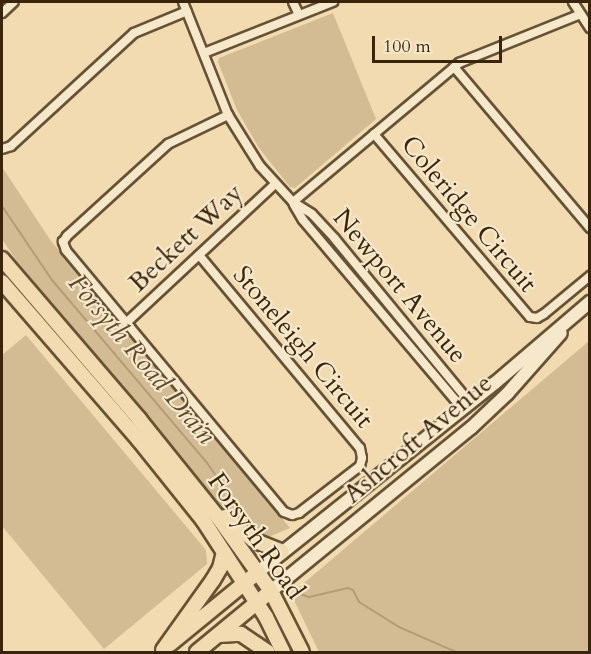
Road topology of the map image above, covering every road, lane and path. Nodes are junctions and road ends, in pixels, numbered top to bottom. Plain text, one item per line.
1 (14, 2) edge
2 (183, 2) edge
3 (293, 2) edge
4 (333, 2) edge
5 (573, 2) edge
6 (186, 11) junction
7 (2, 13) edge
8 (581, 14) junction
9 (299, 15) junction
10 (590, 28) edge
11 (204, 53) junction
12 (453, 67) junction
13 (228, 115) junction
14 (374, 134) junction
15 (2, 149) edge
16 (275, 184) junction
17 (292, 202) junction
18 (590, 228) edge
19 (335, 239) junction
20 (328, 246) junction
21 (199, 255) junction
22 (2, 259) edge
23 (590, 276) edge
24 (2, 282) edge
25 (585, 306) edge
26 (126, 323) junction
27 (466, 406) junction
28 (494, 407) junction
29 (191, 484) junction
30 (224, 552) junction
31 (282, 552) junction
32 (258, 572) junction
33 (243, 583) junction
34 (271, 591) junction
35 (257, 602) junction
36 (219, 635) junction
37 (161, 651) edge
38 (196, 652) edge
39 (268, 652) edge
40 (283, 652) edge
41 (302, 652) edge

1 - 7 street
2 - 6 street, Newport Avenue
3 - 9 street
4 - 9 street
5 - 8 street
6 - 11 street, Newport Avenue
6 - 15 street
8 - 10 street
8 - 12 street
9 - 11 street
11 - 13 street, Newport Avenue
12 - 14 street
12 - 18 street
13 - 16 street, Newport Avenue
13 - 26 street, Stoneleigh Circuit
14 - 17 street
14 - 23 street, Coleridge Circuit
16 - 17 street, Newport Avenue
16 - 21 street, Beckett Way
17 - 19 street, Newport Avenue
17 - 20 street, Newport Avenue
19 - 20 street
19 - 27 street, Newport Avenue
20 - 27 street, Newport Avenue
21 - 26 street, Beckett Way
21 - 26 street, Stoneleigh Circuit
22 - 29 main road, Forsyth Road
24 - 30 main road, Forsyth Road
25 - 27 main road, Ashcroft Avenue
25 - 28 main road, Ashcroft Avenue
27 - 28 main road
27 - 31 main road, Ashcroft Avenue
28 - 34 main road, Ashcroft Avenue
29 - 31 main road
29 - 32 main road, Forsyth Road
30 - 33 main road, Forsyth Road
30 - 37 main road
31 - 32 main road, Ashcroft Avenue
32 - 33 main road
32 - 34 main road, Forsyth Road
33 - 35 main road, Forsyth Road
33 - 37 main road
34 - 35 main road
34 - 41 main road, Forsyth Road
35 - 36 main road
35 - 40 main road, Forsyth Road
36 - 38 main road
36 - 39 main road

